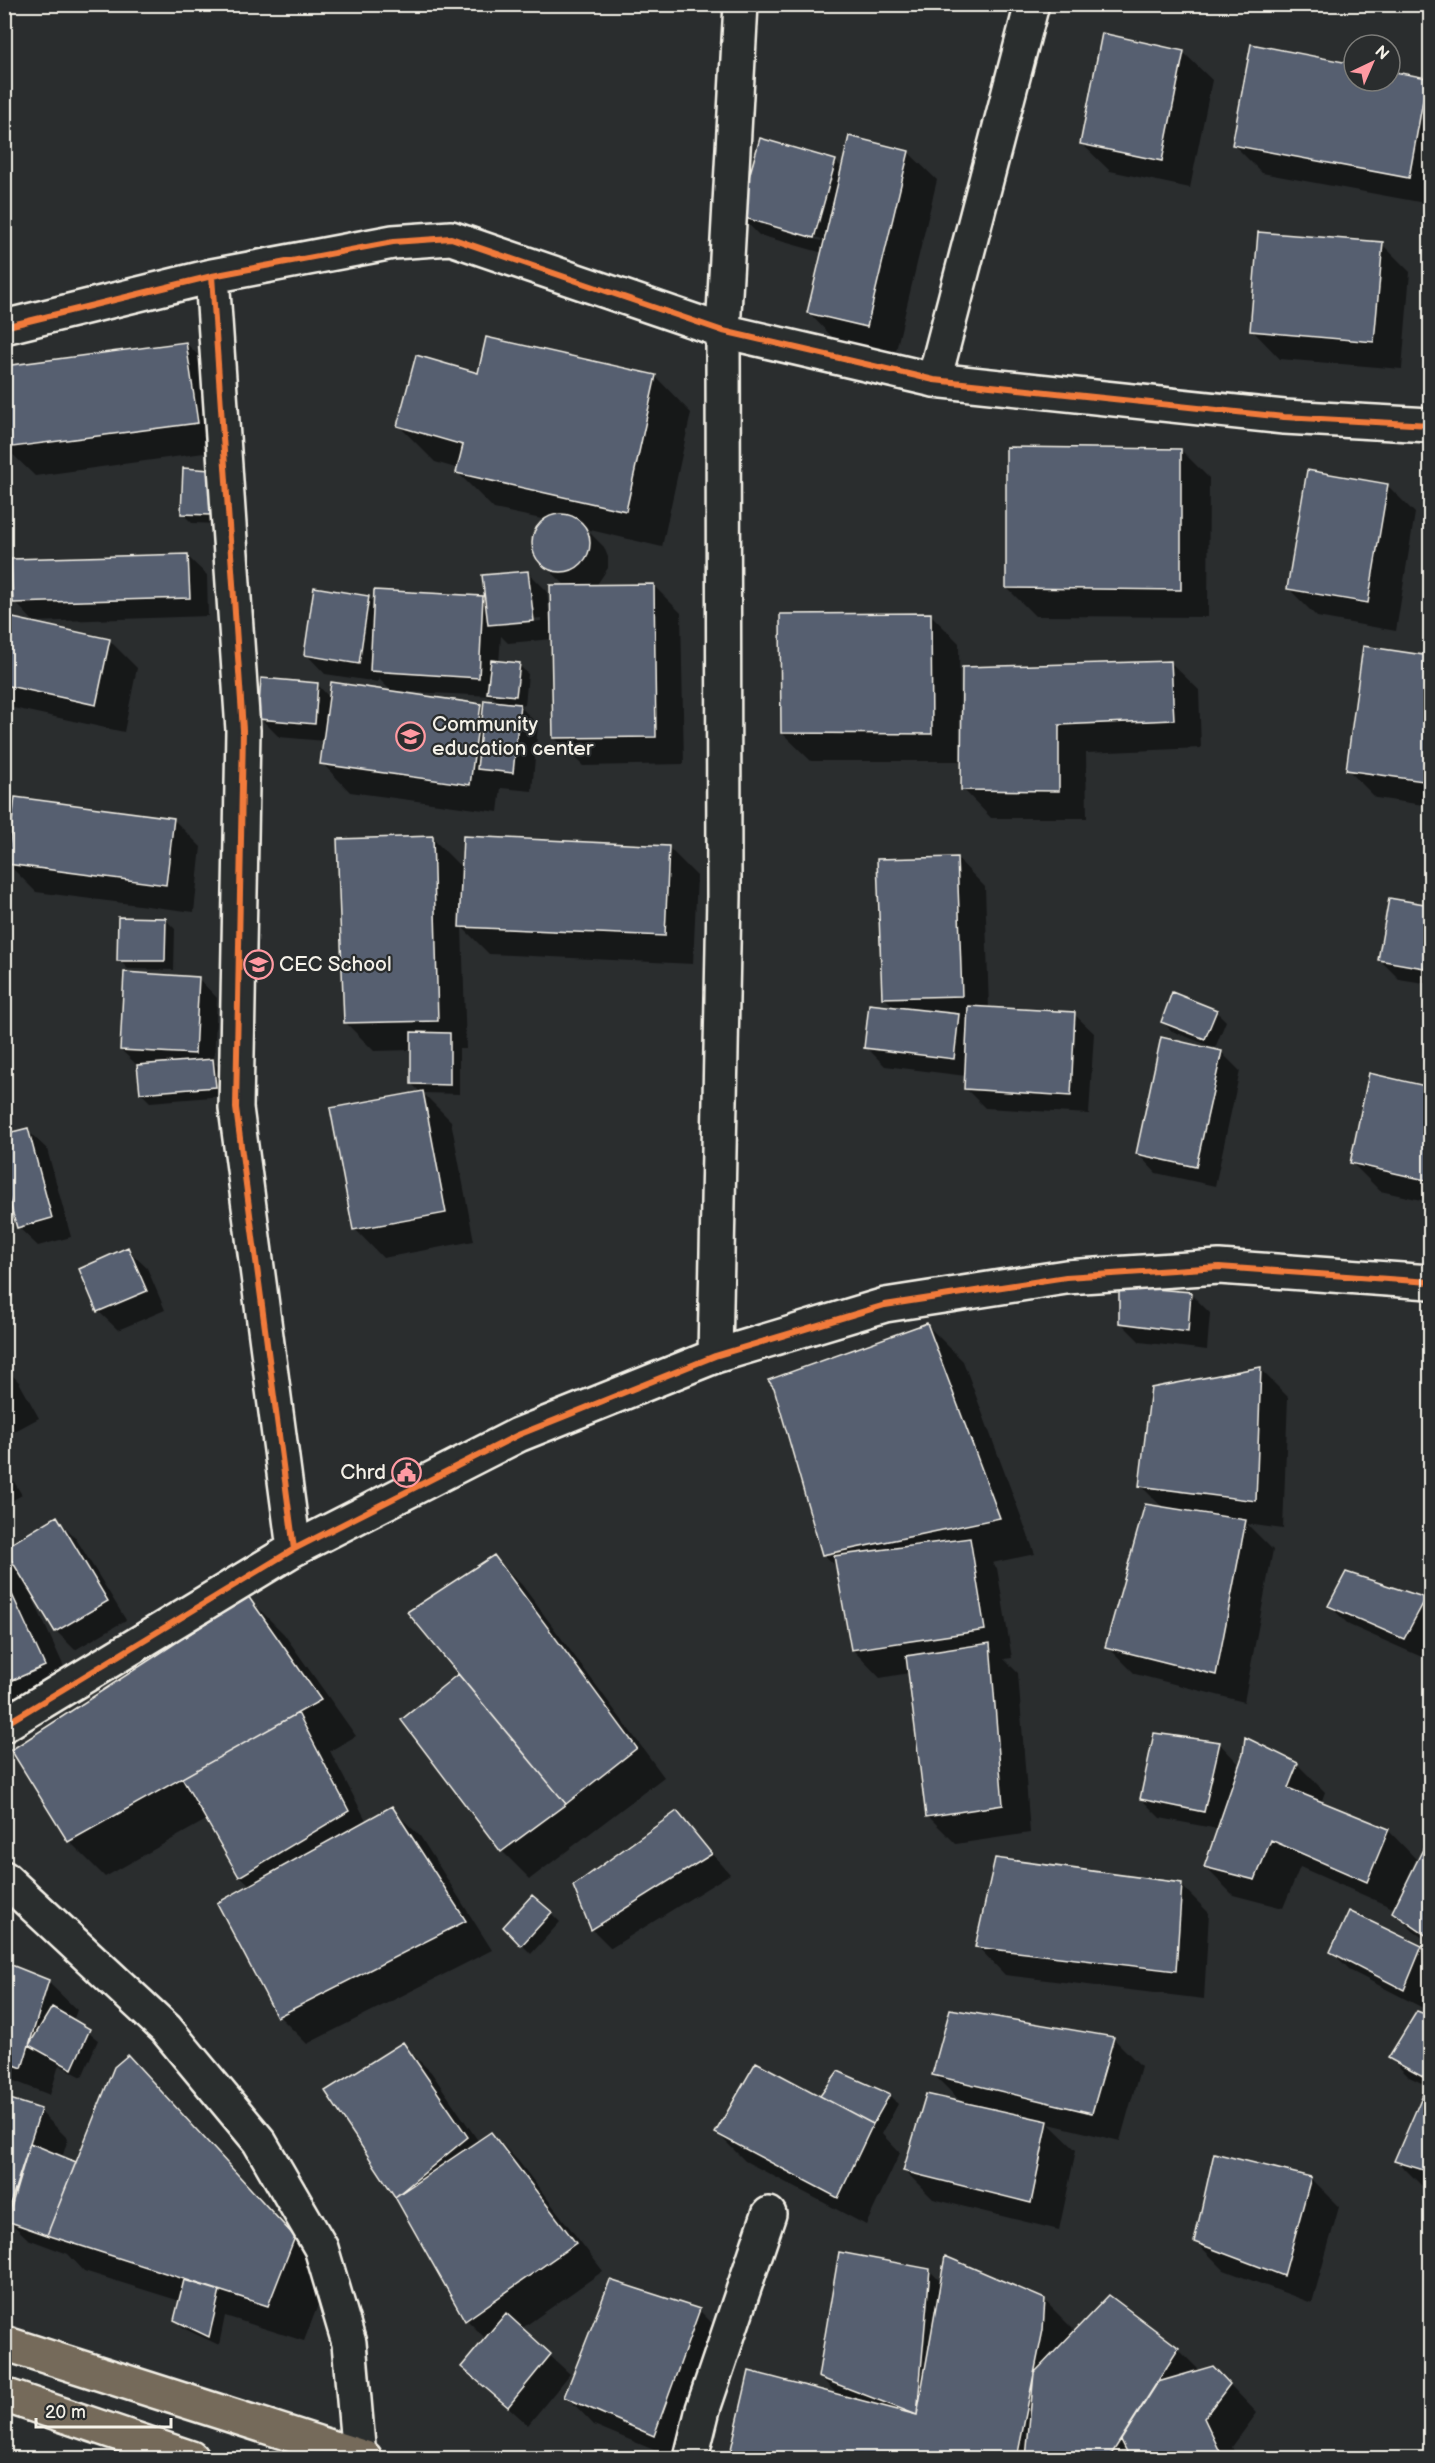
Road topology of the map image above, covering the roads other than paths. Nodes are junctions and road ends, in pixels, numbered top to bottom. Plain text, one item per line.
1 (741, 4) edge
2 (1032, 4) edge
3 (212, 276) junction
4 (4, 327) edge
5 (723, 331) junction
6 (934, 380) junction
7 (1431, 424) edge
8 (1431, 1282) edge
9 (715, 1356) junction
10 (294, 1550) junction
11 (4, 1725) edge
12 (4, 1878) edge
13 (770, 2214) dead end
14 (4, 2343) edge
15 (4, 2395) edge
16 (191, 2458) edge
17 (362, 2458) edge
18 (691, 2458) edge

1 - 5 street
2 - 6 street
3 - 4 street
3 - 5 street
3 - 10 street
5 - 6 street
5 - 9 street
6 - 7 street
8 - 9 street
9 - 10 street
10 - 11 street
12 - 17 street
13 - 18 street
14 - 17 highway
15 - 16 highway

